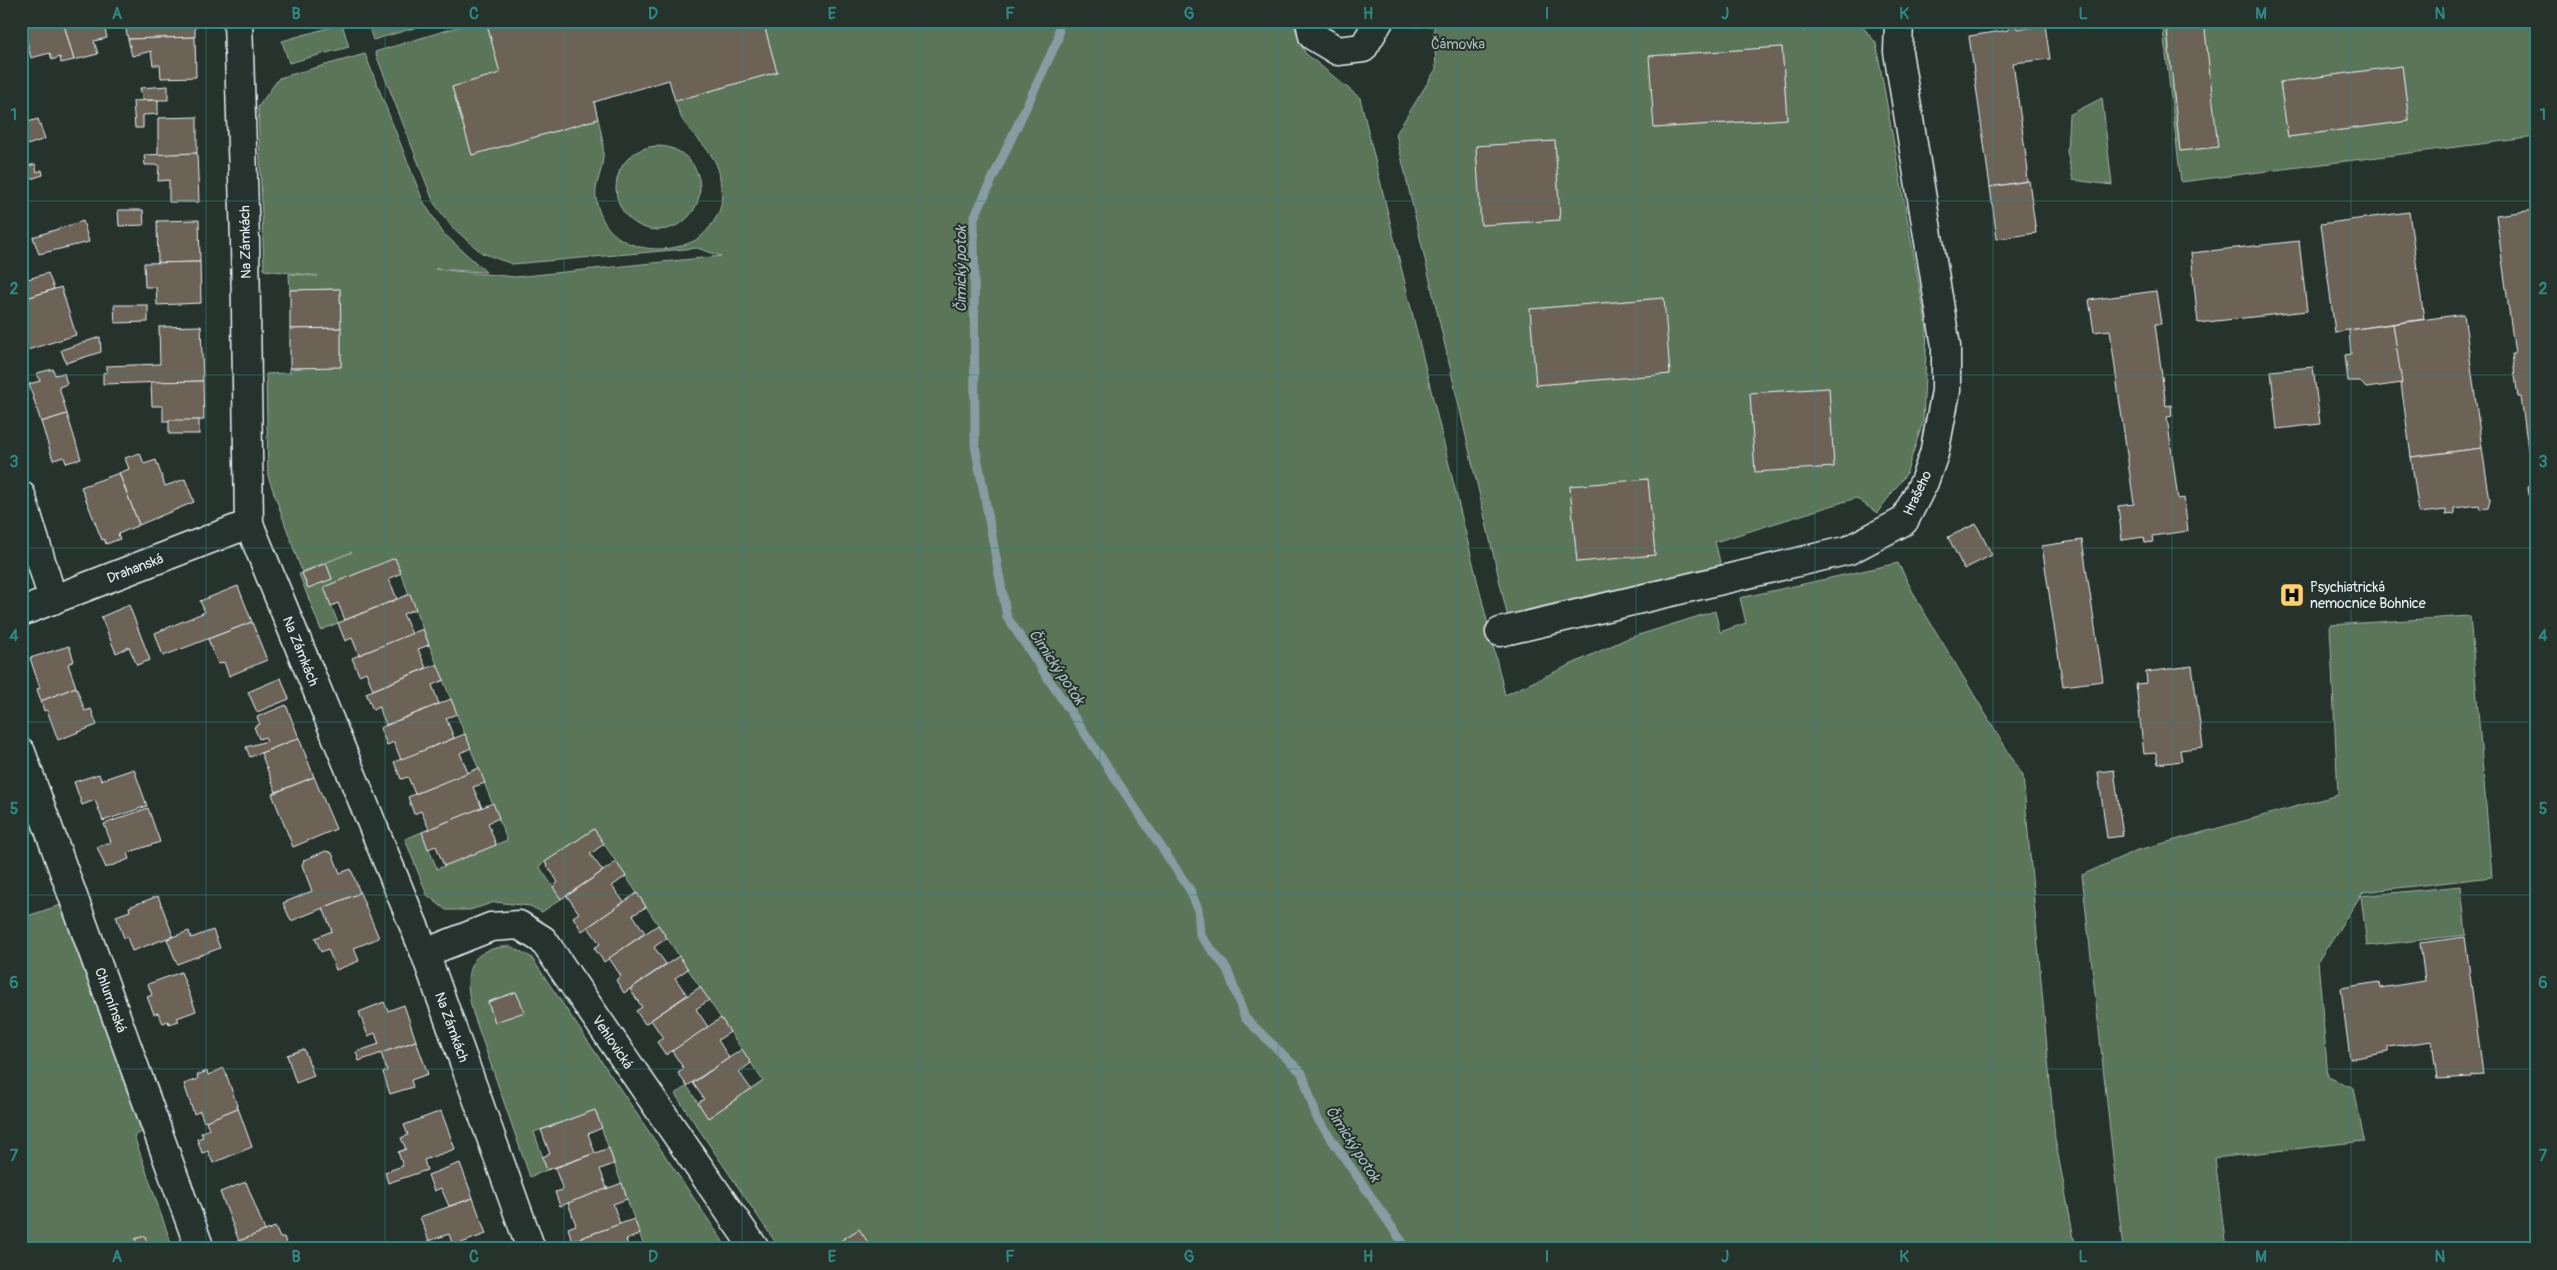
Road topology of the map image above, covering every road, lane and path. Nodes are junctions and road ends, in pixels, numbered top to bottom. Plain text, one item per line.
1 (238, 21) edge
2 (1310, 21) edge
3 (1379, 21) edge
4 (1882, 21) edge
5 (1899, 21) edge
6 (1898, 52) junction
7 (21, 495) edge
8 (249, 524) junction
9 (53, 600) junction
10 (21, 612) edge
11 (1500, 632) dead end
12 (21, 752) edge
13 (425, 953) junction
14 (200, 1249) edge
15 (531, 1249) edge
16 (755, 1249) edge

1 - 8 street, Na Zámkách
2 - 3 street
4 - 6 street, Hrašeho
5 - 6 street, Hrašeho
6 - 11 street, Hrašeho
7 - 9 street
8 - 9 street, Drahanská
8 - 13 street, Na Zámkách
9 - 10 street, Drahanská
12 - 14 street, Chlumínská
13 - 15 street, Na Zámkách
13 - 16 street, Vehlovická

